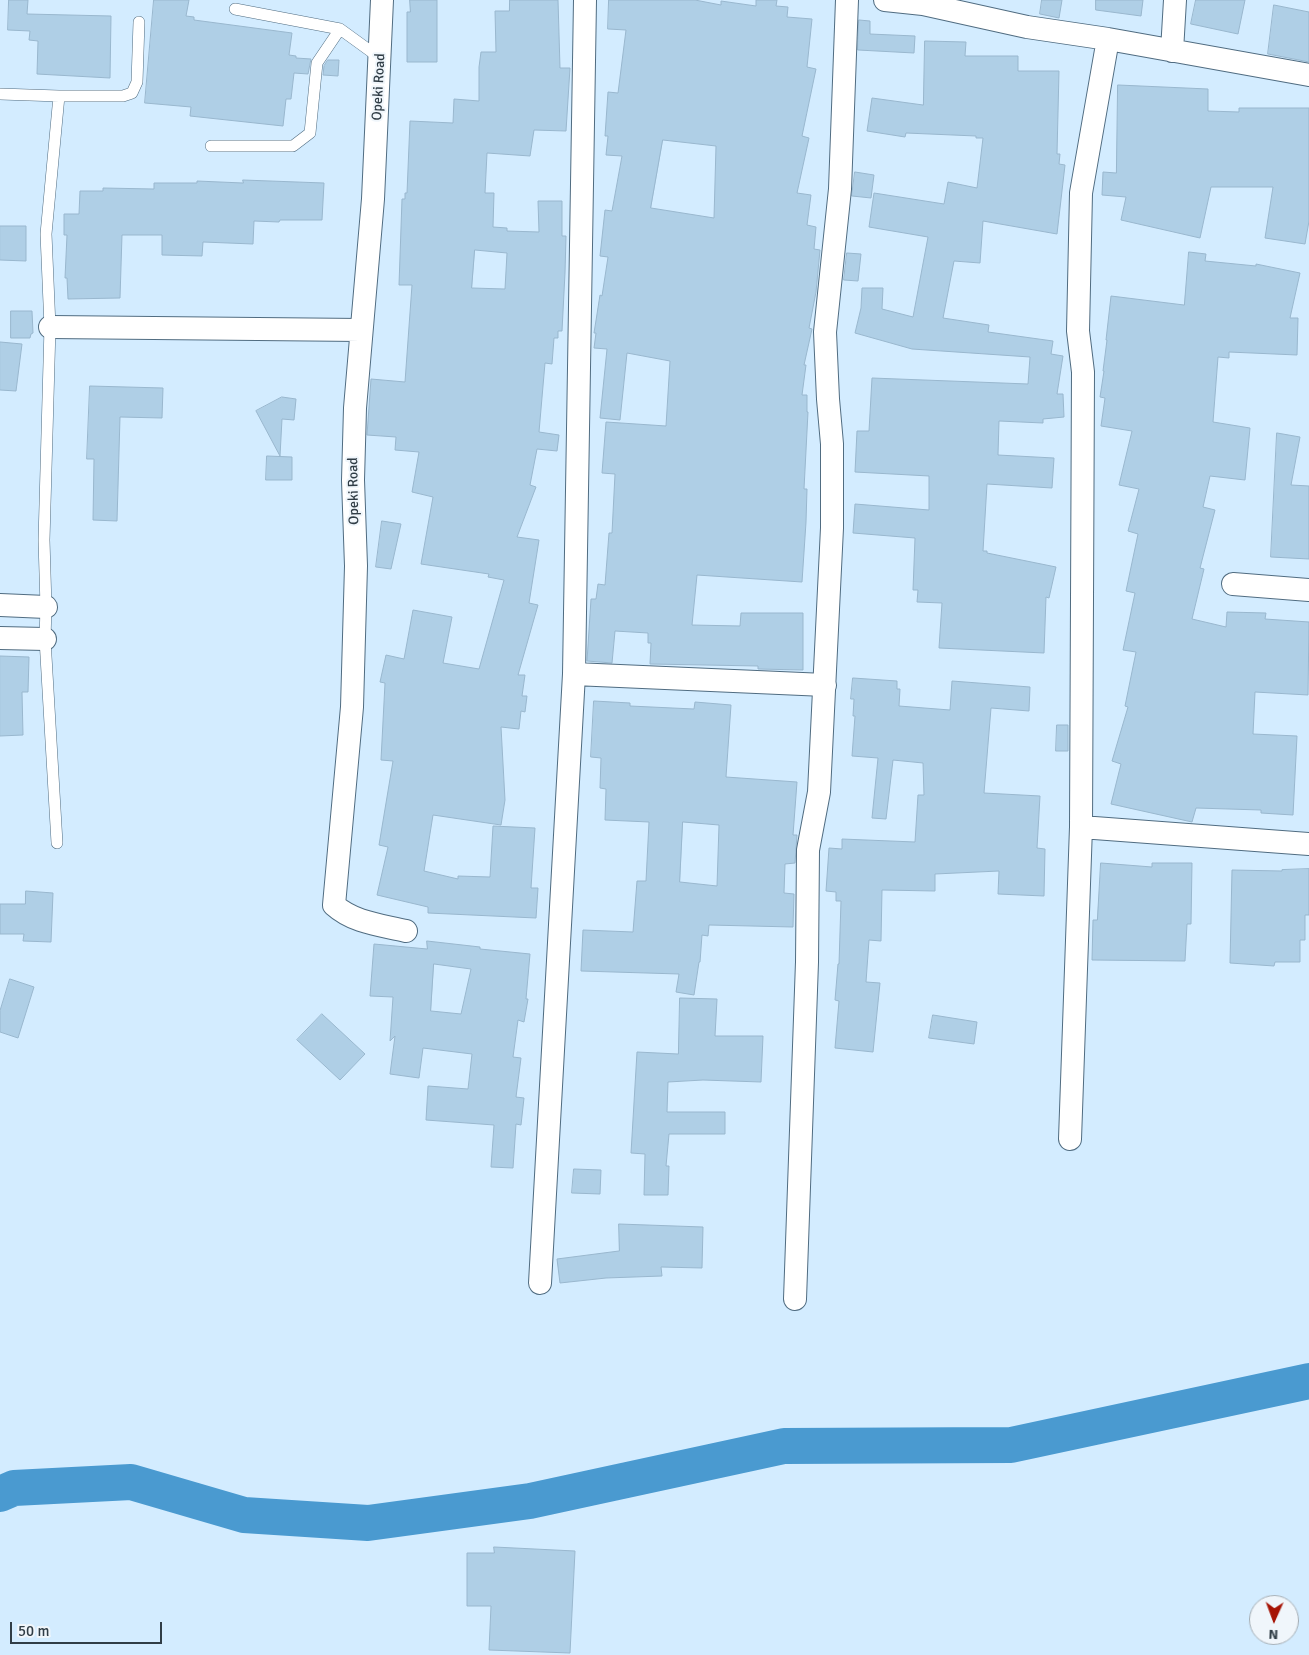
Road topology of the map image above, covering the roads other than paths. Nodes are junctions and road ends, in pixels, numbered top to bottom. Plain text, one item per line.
1 (382, 0) edge
2 (585, 0) edge
3 (847, 0) edge
4 (885, 0) edge
5 (1176, 0) edge
6 (923, 2) edge
7 (235, 9) dead end
8 (140, 22) dead end
9 (340, 29) junction
10 (1108, 39) junction
11 (1172, 51) junction
12 (380, 58) junction
13 (1309, 75) edge
14 (0, 94) edge
15 (59, 96) junction
16 (211, 146) dead end
17 (50, 326) junction
18 (360, 330) junction
19 (1233, 584) dead end
20 (1309, 590) edge
21 (0, 605) edge
22 (46, 608) junction
23 (0, 638) edge
24 (45, 640) junction
25 (574, 674) junction
26 (825, 685) junction
27 (1081, 827) junction
28 (57, 844) dead end
29 (1309, 844) edge
30 (406, 931) dead end
31 (1070, 1139) dead end
32 (540, 1283) dead end
33 (796, 1299) dead end

1 - 12 street, Opeki Road
2 - 25 street
3 - 26 street
4 - 6 street
5 - 11 street
6 - 10 street
7 - 9 lane
8 - 15 lane
9 - 12 lane
9 - 16 lane
10 - 11 street
10 - 27 street
11 - 13 street
12 - 18 street, Opeki Road
14 - 15 lane
15 - 17 lane
17 - 18 street
17 - 22 lane
18 - 30 street, Opeki Road
19 - 20 street
21 - 22 street
22 - 24 lane
23 - 24 street
24 - 28 lane
25 - 26 street
25 - 32 street
26 - 33 street
27 - 29 street
27 - 31 street

